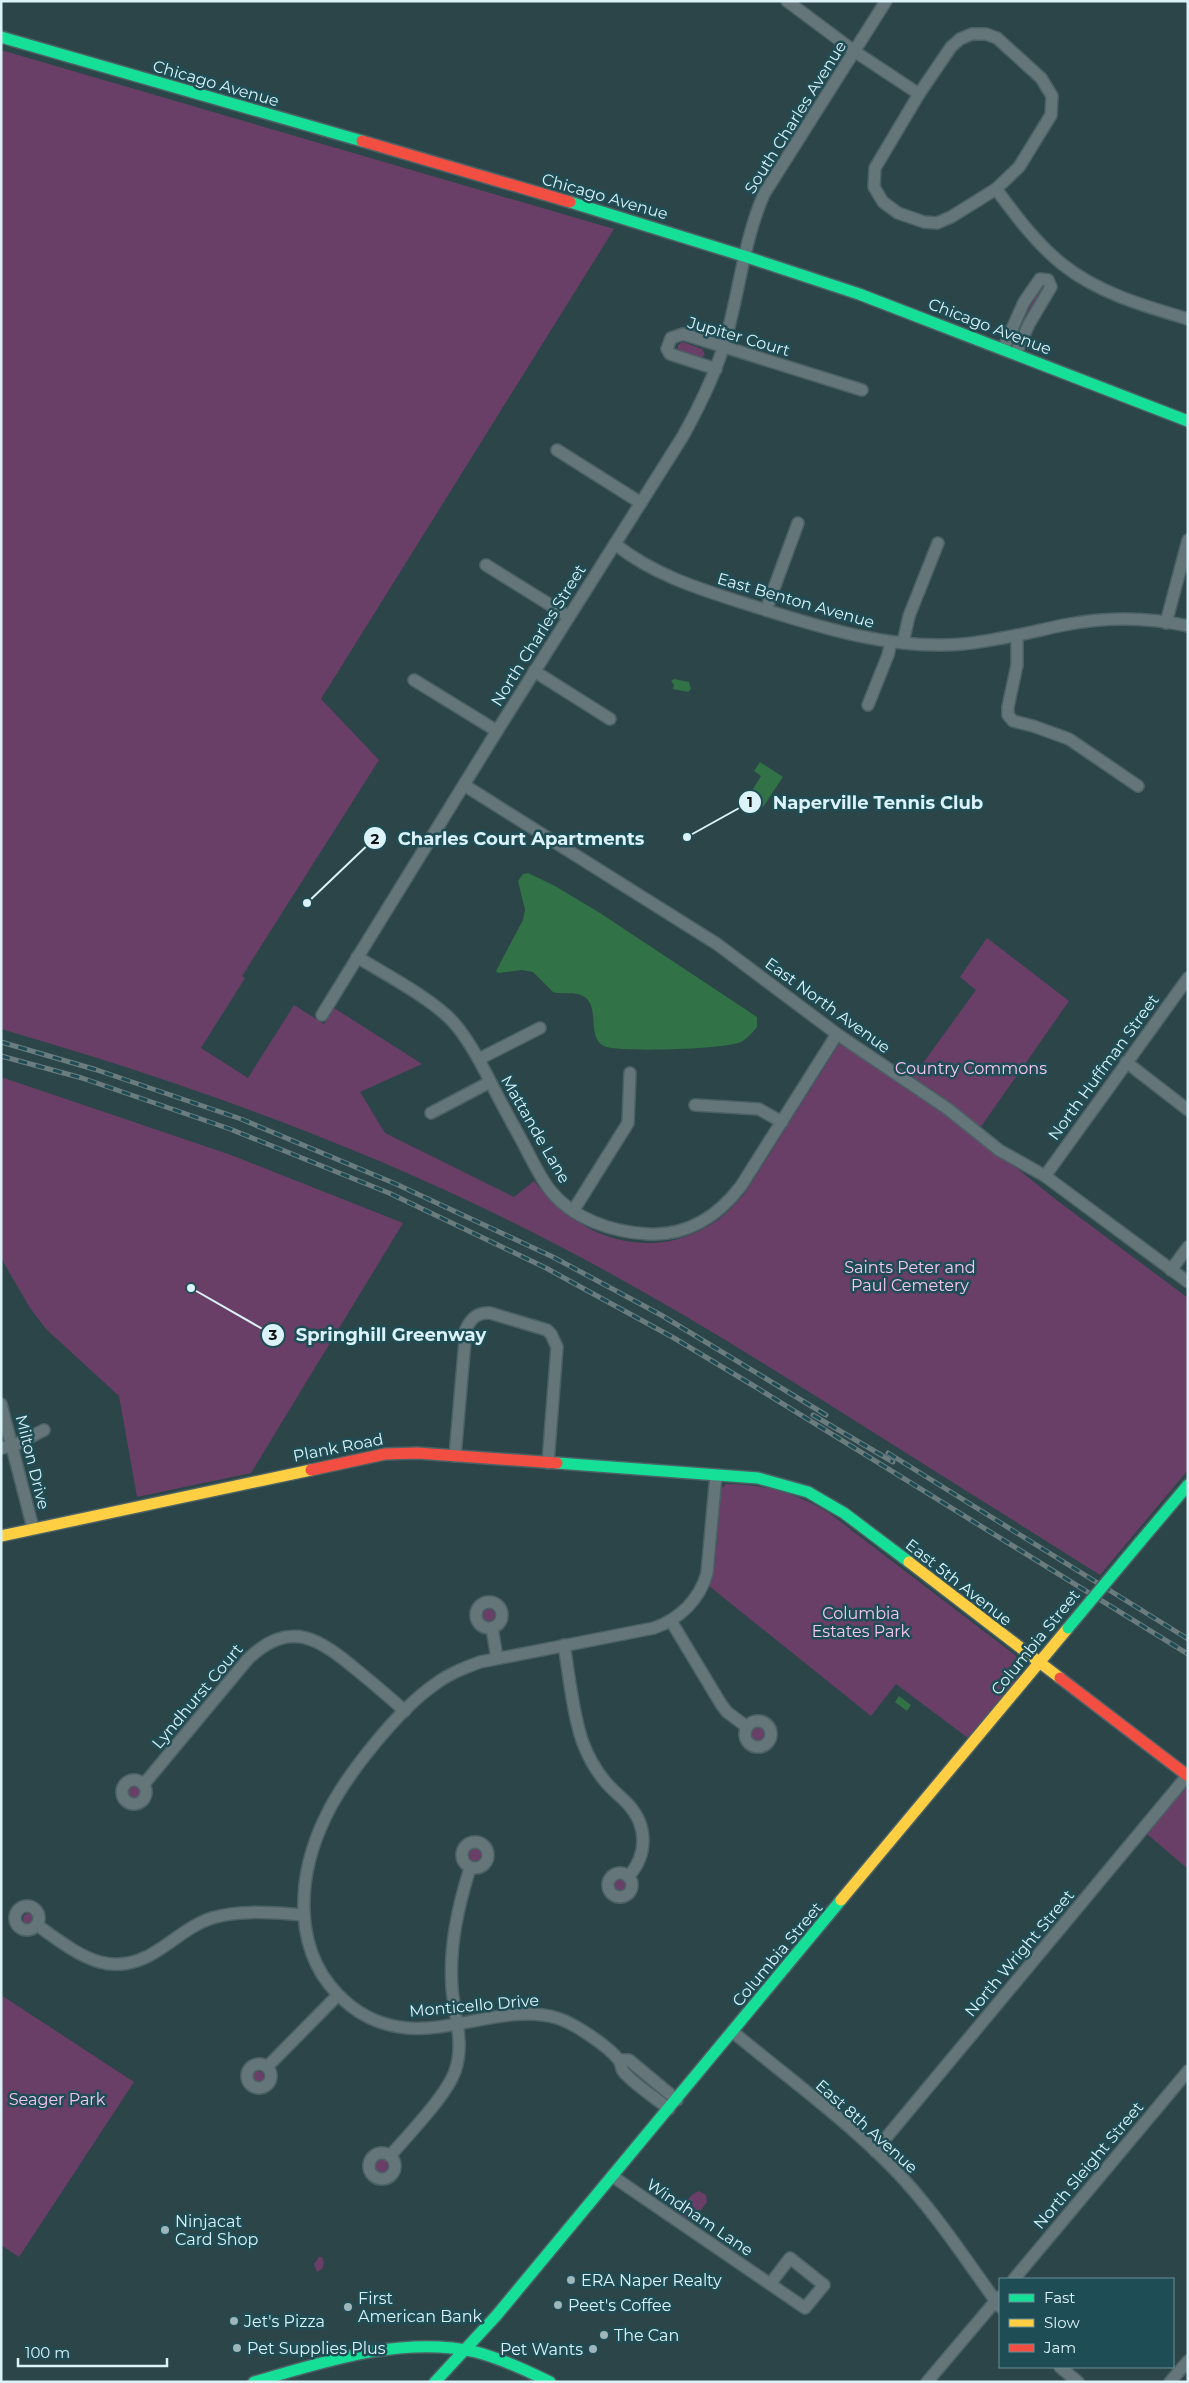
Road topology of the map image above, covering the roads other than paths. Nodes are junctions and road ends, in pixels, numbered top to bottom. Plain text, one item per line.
1 (787, 1) edge
2 (886, 1) edge
3 (1, 37) edge
4 (854, 51) junction
5 (919, 94) junction
6 (996, 189) junction
7 (746, 256) junction
8 (1062, 264) junction
9 (1048, 280) junction
10 (1188, 319) edge
11 (724, 346) junction
12 (1003, 349) junction
13 (1016, 354) junction
14 (716, 369) junction
15 (862, 390) dead end
16 (1188, 421) edge
17 (557, 450) dead end
18 (641, 503) junction
19 (798, 523) dead end
20 (1188, 540) edge
21 (938, 543) dead end
22 (615, 544) junction
23 (486, 565) dead end
24 (766, 610) junction
25 (568, 616) junction
26 (1166, 622) junction
27 (1188, 626) edge
28 (1017, 635) junction
29 (890, 642) junction
30 (903, 643) junction
31 (534, 671) junction
32 (414, 680) dead end
33 (868, 705) dead end
34 (610, 719) dead end
35 (497, 731) junction
36 (464, 785) junction
37 (1138, 786) dead end
38 (358, 957) junction
39 (1188, 978) edge
40 (322, 1015) dead end
41 (540, 1028) dead end
42 (837, 1034) junction
43 (479, 1059) junction
44 (1126, 1062) junction
45 (630, 1073) dead end
46 (490, 1082) junction
47 (695, 1106) dead end
48 (1188, 1110) edge
49 (431, 1113) dead end
50 (782, 1122) junction
51 (1045, 1176) junction
52 (573, 1211) junction
53 (1188, 1247) edge
54 (1171, 1270) junction
55 (1188, 1282) edge
56 (1, 1404) edge
57 (44, 1430) dead end
58 (13, 1446) junction
59 (1, 1448) edge
60 (455, 1456) junction
61 (548, 1463) junction
62 (716, 1475) junction
63 (1188, 1485) edge
64 (33, 1528) junction
65 (1, 1536) edge
66 (671, 1621) junction
67 (492, 1628) dead end
68 (564, 1645) junction
69 (497, 1658) junction
70 (1039, 1663) junction
71 (405, 1711) junction
72 (747, 1727) dead end
73 (1188, 1776) edge
74 (144, 1784) dead end
75 (470, 1868) dead end
76 (628, 1877) dead end
77 (304, 1915) junction
78 (37, 1925) dead end
79 (338, 1995) junction
80 (457, 2025) junction
81 (733, 2032) junction
82 (267, 2067) dead end
83 (1188, 2071) edge
84 (673, 2105) junction
85 (875, 2151) junction
86 (390, 2156) dead end
87 (612, 2176) junction
88 (1015, 2278) edge
89 (770, 2284) junction
90 (999, 2301) edge
91 (465, 2350) junction
92 (1188, 2361) edge
93 (1061, 2368) edge
94 (254, 2382) edge
95 (435, 2382) edge
96 (550, 2382) edge
97 (928, 2382) edge
98 (1078, 2382) edge
99 (1170, 2382) edge

1 - 4 street
2 - 4 street, South Charles Avenue
3 - 7 street, Chicago Avenue
4 - 5 street
4 - 7 street, South Charles Avenue
5 - 6 street
5 - 6 street
6 - 8 street
7 - 11 street, North Charles Street
7 - 12 street, Chicago Avenue
8 - 9 street
8 - 10 street
9 - 12 street
9 - 13 street
11 - 14 street, North Charles Street
11 - 14 street, Jupiter Court
11 - 15 street, Jupiter Court
12 - 13 street, Chicago Avenue
13 - 16 street, Chicago Avenue
14 - 18 street, North Charles Street
17 - 18 street
18 - 22 street, North Charles Street
19 - 24 street
20 - 26 street
21 - 30 street
22 - 24 street, East Benton Avenue
22 - 25 street, North Charles Street
23 - 25 street
24 - 29 street, East Benton Avenue
25 - 31 street, North Charles Street
26 - 27 street, East Benton Avenue
26 - 28 street, East Benton Avenue
28 - 30 street, East Benton Avenue
28 - 37 street
29 - 30 street, East Benton Avenue
29 - 33 street
31 - 34 street
31 - 35 street, North Charles Street
32 - 35 street
35 - 36 street, North Charles Street
36 - 38 street, North Charles Street
36 - 42 street, East North Avenue
38 - 40 street, North Charles Street
38 - 43 street, Mattande Lane
39 - 44 street, North Huffman Street
41 - 43 street
42 - 50 street, Mattande Lane
42 - 51 street, East North Avenue
43 - 46 street, Mattande Lane
44 - 48 street
44 - 51 street, North Huffman Street
45 - 52 street
46 - 49 street
46 - 52 street, Mattande Lane
47 - 50 street
50 - 52 street, Mattande Lane
51 - 54 street, East North Avenue
53 - 54 street
54 - 55 street, East North Avenue
56 - 58 street, Milton Drive
57 - 58 street
58 - 59 street
58 - 64 street, Milton Drive
60 - 61 street, Plank Road
60 - 61 street
60 - 64 street, Plank Road
61 - 62 street, Plank Road
62 - 66 street, Monticello Drive
62 - 70 street, East 5th Avenue
63 - 70 street, Columbia Street, bridge
64 - 65 street, Plank Road
66 - 68 street, Monticello Drive
66 - 72 street
67 - 69 street
68 - 69 street, Monticello Drive
68 - 76 street
69 - 71 street, Monticello Drive
70 - 73 street, East 5th Avenue
70 - 81 street, Columbia Street
71 - 74 street, Lyndhurst Court
71 - 77 street, Monticello Drive
73 - 85 street, North Wright Street
75 - 80 street
77 - 78 street
77 - 79 street, Monticello Drive
79 - 80 street, Monticello Drive
79 - 82 street
80 - 84 street, Monticello Drive
80 - 86 street
81 - 84 street, Columbia Street
81 - 85 street, East 8th Avenue
83 - 88 street, North Sleight Street
84 - 87 street, Columbia Street
85 - 90 street, East 8th Avenue
87 - 89 street, Windham Lane
87 - 91 street, Columbia Street
89 - 89 street, Windham Lane
90 - 97 street
91 - 94 street
91 - 95 street, Columbia Street
91 - 96 street
92 - 99 street
93 - 98 street

